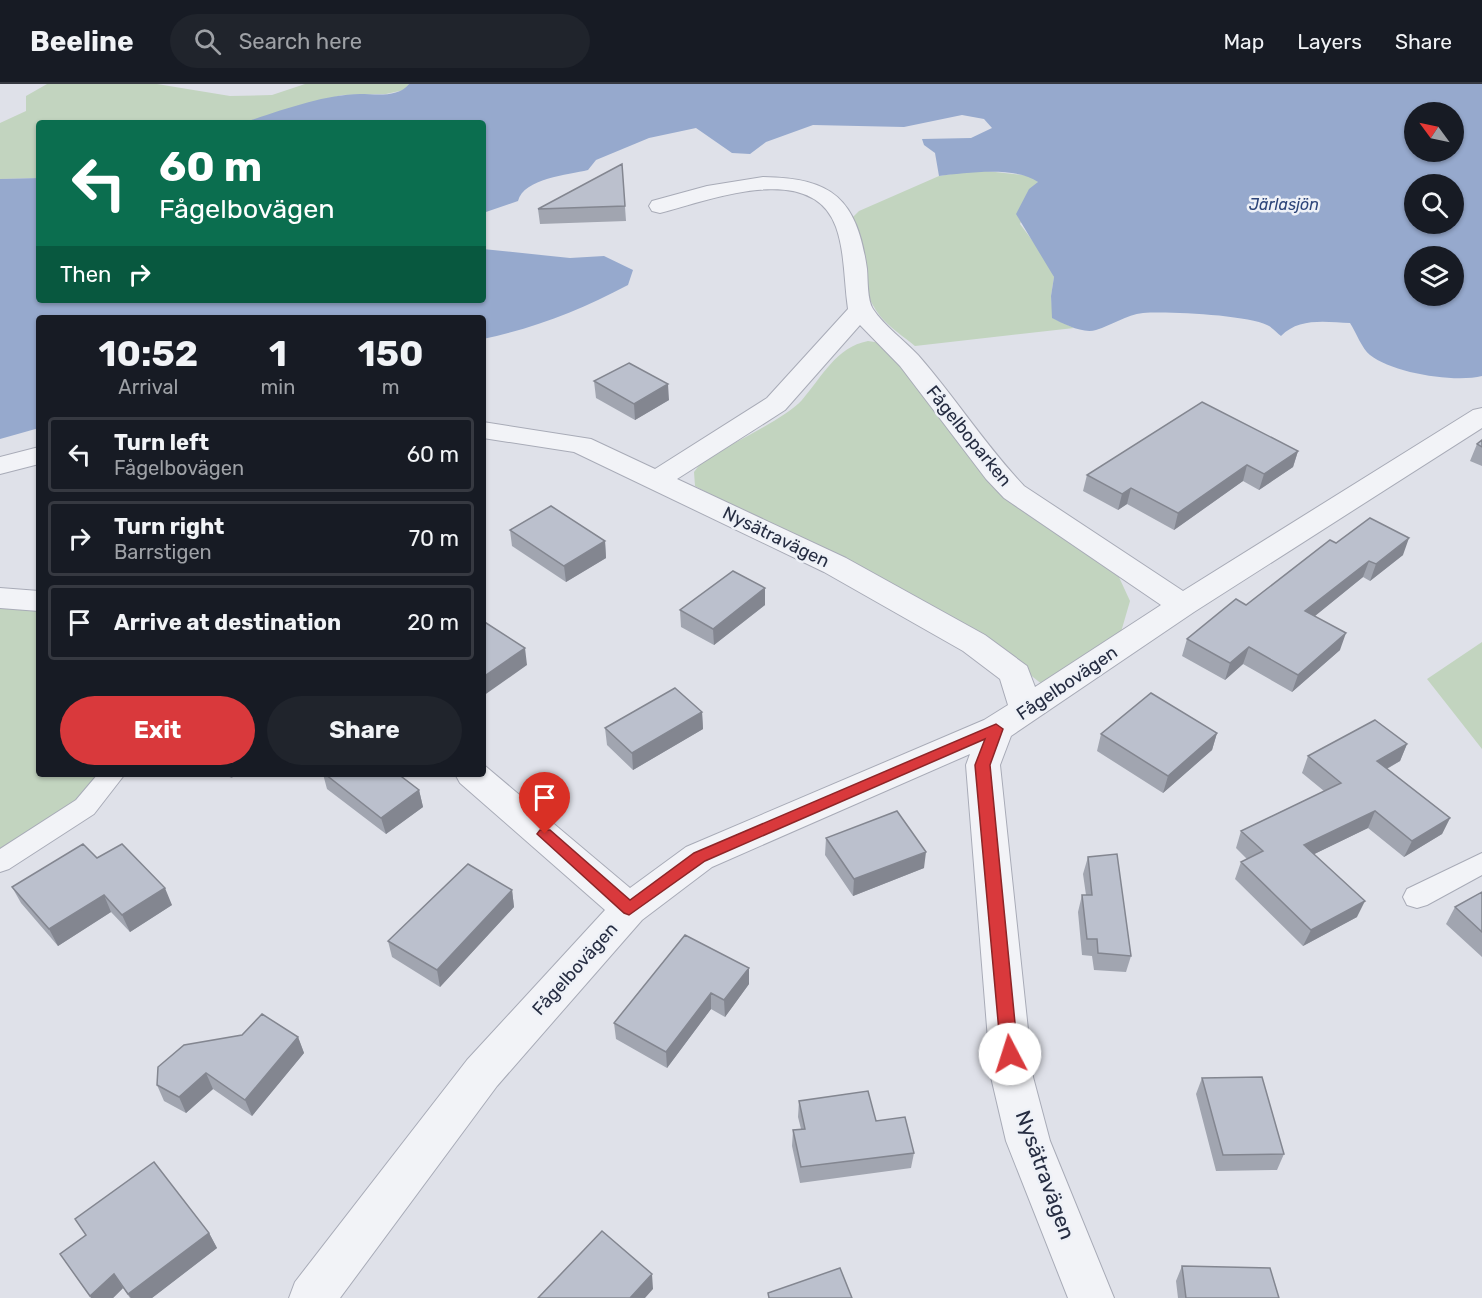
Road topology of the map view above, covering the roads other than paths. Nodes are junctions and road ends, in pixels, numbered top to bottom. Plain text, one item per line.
1 (660, 206) dead end
2 (860, 310) junction
3 (1482, 416) edge
4 (486, 430) edge
5 (36, 456) edge
6 (0, 466) edge
7 (657, 480) junction
8 (0, 598) edge
9 (36, 601) edge
10 (1183, 604) junction
11 (1011, 719) junction
12 (110, 777) edge
13 (475, 777) edge
14 (0, 862) edge
15 (1482, 863) edge
16 (1417, 897) dead end
17 (629, 909) junction
18 (312, 1298) edge
19 (1091, 1298) edge

1 - 2 street
2 - 7 street
2 - 10 street, Fågelboparken
3 - 10 street, Fågelbovägen
4 - 7 street, Nysätravägen
5 - 6 street
7 - 11 street, Nysätravägen
8 - 9 street
10 - 11 street, Fågelbovägen
11 - 17 street, Fågelbovägen
11 - 19 street, Nysätravägen
12 - 14 lane
13 - 17 street
15 - 16 lane
17 - 18 street, Fågelbovägen

